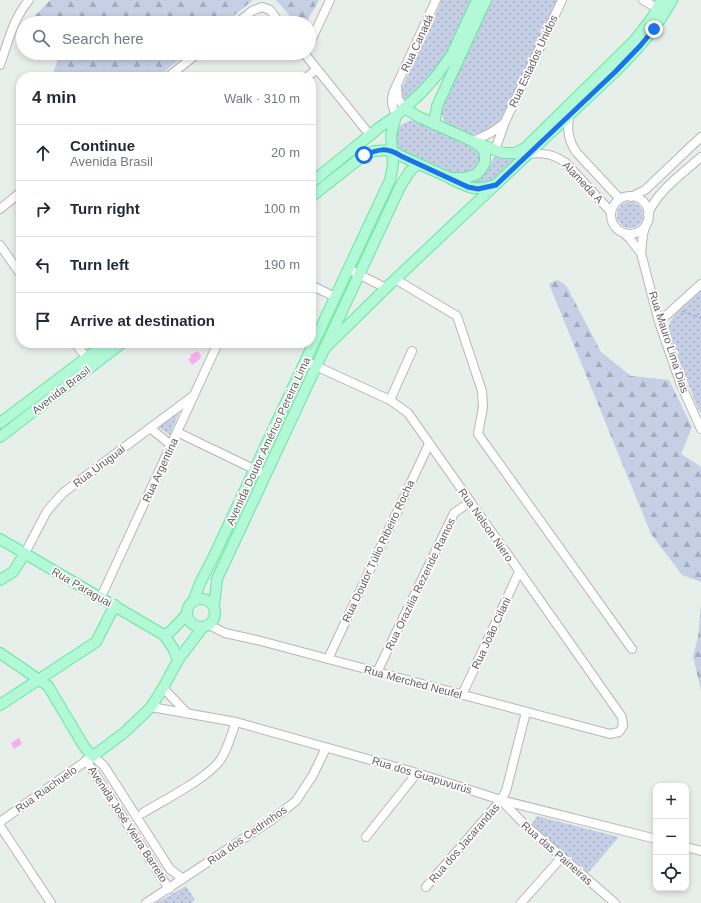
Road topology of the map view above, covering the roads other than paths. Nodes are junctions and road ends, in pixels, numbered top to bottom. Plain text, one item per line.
1 (29, 0) edge
2 (330, 0) edge
3 (436, 0) edge
4 (477, 0) edge
5 (486, 0) edge
6 (562, 0) edge
7 (643, 0) edge
8 (672, 0) edge
9 (660, 4) edge
10 (18, 16) edge
11 (246, 16) edge
12 (275, 16) edge
13 (16, 20) edge
14 (316, 30) edge
15 (189, 60) edge
16 (310, 60) edge
17 (0, 65) edge
18 (317, 69) junction
19 (174, 72) edge
20 (313, 72) edge
21 (397, 85) junction
22 (405, 108) junction
23 (570, 114) junction
24 (396, 116) junction
25 (505, 122) junction
26 (434, 124) junction
27 (370, 135) junction
28 (701, 137) edge
29 (472, 141) junction
30 (391, 150) junction
31 (495, 150) junction
32 (529, 154) junction
33 (701, 157) edge
34 (418, 164) junction
35 (482, 168) junction
36 (450, 178) junction
37 (316, 180) edge
38 (496, 185) junction
39 (316, 192) edge
40 (16, 196) edge
41 (631, 197) junction
42 (620, 199) junction
43 (378, 206) junction
44 (0, 209) edge
45 (388, 212) junction
46 (611, 212) junction
47 (648, 214) junction
48 (646, 224) junction
49 (623, 233) junction
50 (364, 236) junction
51 (375, 241) junction
52 (0, 245) edge
53 (641, 253) junction
54 (16, 268) edge
55 (348, 269) junction
56 (359, 274) junction
57 (395, 279) junction
58 (701, 284) edge
59 (316, 287) edge
60 (386, 288) junction
61 (336, 297) junction
62 (659, 322) junction
63 (316, 338) edge
64 (79, 348) edge
65 (102, 348) edge
66 (113, 348) edge
67 (216, 348) edge
68 (311, 348) edge
69 (324, 349) junction
70 (412, 352) dead end
71 (90, 361) junction
72 (305, 361) junction
73 (316, 366) junction
74 (193, 396) junction
75 (390, 400) junction
76 (0, 423) edge
77 (150, 428) junction
78 (701, 429) edge
79 (177, 432) junction
80 (0, 437) edge
81 (429, 444) junction
82 (171, 445) junction
83 (255, 470) junction
84 (266, 475) junction
85 (470, 502) junction
86 (0, 539) edge
87 (25, 553) junction
88 (519, 572) junction
89 (0, 580) edge
90 (101, 597) junction
91 (194, 600) junction
92 (115, 605) junction
93 (214, 606) junction
94 (187, 614) junction
95 (206, 626) junction
96 (164, 635) junction
97 (632, 649) dead end
98 (0, 653) edge
99 (328, 659) junction
100 (178, 660) junction
101 (376, 672) junction
102 (39, 680) junction
103 (163, 688) junction
104 (462, 695) junction
105 (0, 705) edge
106 (151, 707) junction
107 (526, 712) junction
108 (188, 713) junction
109 (236, 722) junction
110 (619, 732) joint
111 (326, 748) junction
112 (90, 758) junction
113 (418, 773) junction
114 (501, 800) junction
115 (143, 813) dead end
116 (0, 822) edge
117 (0, 826) edge
118 (366, 837) dead end
119 (653, 838) edge
120 (689, 848) edge
121 (701, 851) edge
122 (562, 857) junction
123 (183, 879) junction
124 (426, 887) dead end
125 (169, 889) junction
126 (51, 903) edge
127 (147, 903) edge
128 (521, 903) edge
129 (615, 903) edge

1 - 10 street
2 - 14 street
3 - 21 street, Rua Canadá
4 - 22 main road
5 - 26 main road
6 - 25 street, Rua Estados Unidos
7 - 9 street
8 - 23 main road
9 - 31 main road
11 - 12 street
13 - 17 street
15 - 19 street
16 - 18 street
18 - 20 street
18 - 27 street
21 - 22 street
21 - 24 street, Rua Canadá
22 - 24 main road
22 - 26 main road
23 - 32 main road
23 - 42 street, Alameda A
24 - 27 main road
24 - 30 main road, Avenida Doutor Américo Pereira Lima
25 - 29 street
25 - 31 street, Rua Estados Unidos
26 - 29 main road
27 - 37 main road
28 - 41 street
29 - 31 main road
29 - 35 main road
30 - 34 main road
30 - 39 main road
30 - 43 main road, Avenida Doutor Américo Pereira Lima
31 - 35 main road
32 - 38 main road
32 - 46 street, Alameda A
33 - 47 street
34 - 36 main road
34 - 45 main road, Avenida Doutor Américo Pereira Lima
35 - 36 main road
36 - 38 main road
38 - 57 main road
40 - 44 street
41 - 42 street
41 - 47 street
42 - 46 street
43 - 45 street
43 - 50 main road, Avenida Doutor Américo Pereira Lima
45 - 51 main road, Avenida Doutor Américo Pereira Lima
46 - 49 street
47 - 48 street
48 - 49 street
48 - 53 street
49 - 53 street
50 - 51 main road
50 - 55 main road, Avenida Doutor Américo Pereira Lima
51 - 56 main road, Avenida Doutor Américo Pereira Lima
52 - 54 street
53 - 62 street, Rua Mauro Lima Dias
55 - 56 street
55 - 61 main road, Avenida Doutor Américo Pereira Lima
56 - 60 street
56 - 69 main road, Avenida Doutor Américo Pereira Lima
57 - 60 main road
57 - 97 street
58 - 62 street
59 - 61 street
60 - 69 main road
61 - 63 main road, Avenida Doutor Américo Pereira Lima
62 - 78 street, Rua Mauro Lima Dias
64 - 71 street
65 - 71 main road, Avenida Brasil
66 - 71 main road, Avenida Brasil
67 - 74 street, Rua Argentina
68 - 72 main road, Avenida Doutor Américo Pereira Lima
69 - 73 main road, Avenida Doutor Américo Pereira Lima
70 - 75 street
71 - 76 main road, Avenida Brasil
71 - 80 main road, Avenida Brasil
72 - 73 street, Rua Nelson Niero
72 - 83 main road, Avenida Doutor Américo Pereira Lima
73 - 75 street, Rua Nelson Niero
73 - 84 main road, Avenida Doutor Américo Pereira Lima
74 - 77 street, Rua Uruguai
74 - 79 street, Rua Argentina
75 - 81 street, Rua Nelson Niero
77 - 82 street
77 - 87 street, Rua Uruguai
79 - 82 street, Rua Argentina
79 - 83 street
81 - 85 street, Rua Nelson Niero
81 - 99 street, Rua Doutor Túlio Ribeiro Rocha
82 - 90 street, Rua Argentina
83 - 84 street
83 - 91 main road, Avenida Doutor Américo Pereira Lima
84 - 93 main road, Avenida Doutor Américo Pereira Lima
85 - 88 street, Rua Nelson Niero
85 - 101 street, Rua Orazilia Rezende Ramos
86 - 87 main road, Rua Paraguai
87 - 89 main road
87 - 90 main road, Rua Paraguai
88 - 104 street, Rua João Cilani
88 - 110 street, Rua Nelson Niero
90 - 92 main road, Rua Paraguai
91 - 93 main road
91 - 94 main road
92 - 96 main road, Rua Paraguai
92 - 102 main road
93 - 95 main road
94 - 95 main road
94 - 96 main road
95 - 99 street, Rua Merched Neufel
95 - 100 main road
96 - 100 main road, Rua Paraguai
98 - 102 main road
99 - 101 street, Rua Merched Neufel
100 - 103 main road
101 - 104 street, Rua Merched Neufel
102 - 105 main road
102 - 112 main road
103 - 106 main road
103 - 108 street
104 - 107 street, Rua Merched Neufel
106 - 108 street, Rua dos Guapuvurús
106 - 112 main road
107 - 110 street, Rua Merched Neufel
107 - 114 street, Rua dos Jacarandas
108 - 109 street, Rua dos Guapuvurús
109 - 111 street, Rua dos Guapuvurús
109 - 115 street
111 - 113 street, Rua dos Guapuvurús
111 - 123 street, Rua dos Cedrinhos
112 - 116 street, Rua Riachuelo
112 - 123 street, Avenida José Vieira Barreto
112 - 125 street, Avenida José Vieira Barreto
113 - 114 street, Rua dos Guapuvurús
113 - 118 street
114 - 119 street, Rua dos Guapuvurús
114 - 122 street, Rua das Paineiras
114 - 124 street, Rua dos Jacarandas
117 - 126 street
120 - 121 street
122 - 128 street
122 - 129 street, Rua das Paineiras
123 - 125 street, Rua dos Cedrinhos
125 - 127 street, Rua dos Cedrinhos

